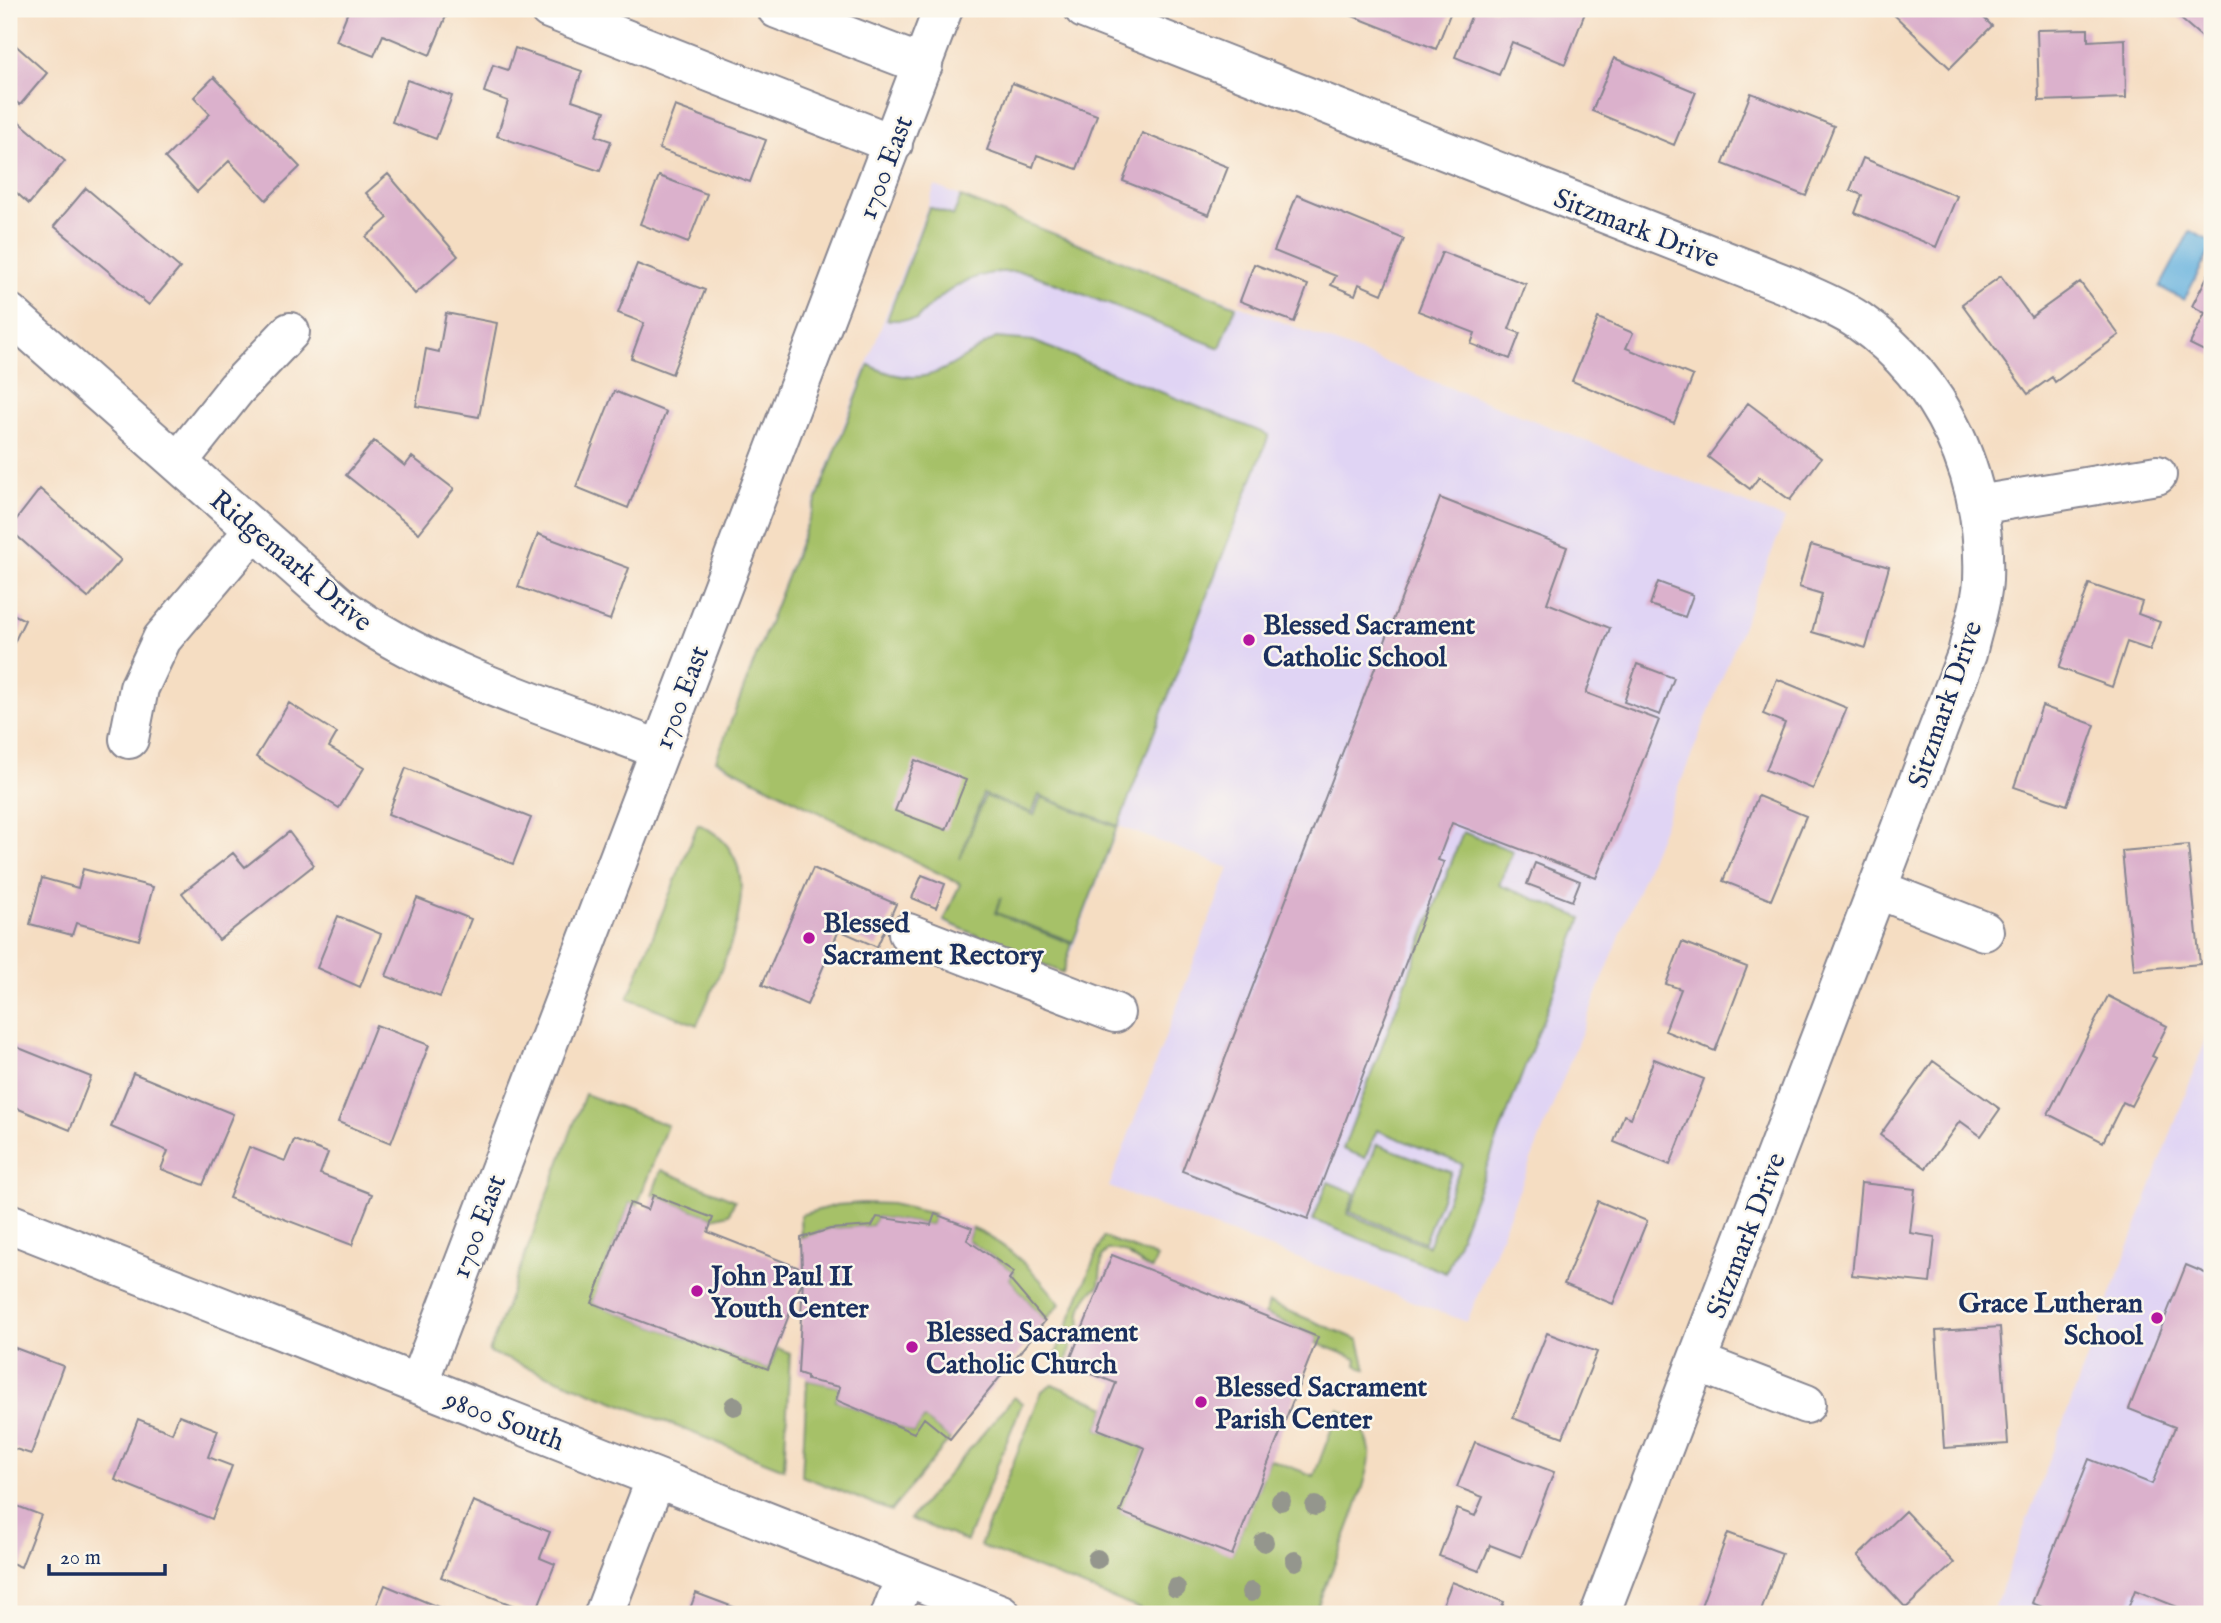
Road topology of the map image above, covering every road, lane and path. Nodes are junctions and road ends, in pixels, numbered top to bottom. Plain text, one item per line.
1 (549, 9) edge
2 (777, 9) edge
3 (943, 9) edge
4 (1084, 9) edge
5 (923, 65) junction
6 (893, 144) junction
7 (9, 313) edge
8 (290, 332) dead end
9 (178, 462) junction
10 (2157, 475) dead end
11 (1978, 505) junction
12 (254, 530) junction
13 (129, 739) dead end
14 (660, 750) junction
15 (1877, 889) junction
16 (1984, 931) dead end
17 (908, 933) dead end
18 (1115, 1013) dead end
19 (9, 1223) edge
20 (1697, 1362) junction
21 (418, 1384) junction
22 (1806, 1404) dead end
23 (656, 1478) junction
24 (905, 1577) junction
25 (604, 1614) edge
26 (891, 1614) edge
27 (1001, 1614) edge
28 (1600, 1614) edge

1 - 6 street
2 - 5 street
3 - 5 street, 1700 East
4 - 11 street, Sitzmark Drive
5 - 6 street, 1700 East
6 - 14 street, 1700 East
7 - 9 street, Ridgemark Drive
8 - 9 street
9 - 12 street, Ridgemark Drive
10 - 11 street
11 - 15 street, Sitzmark Drive
12 - 13 street
12 - 14 street, Ridgemark Drive
14 - 21 street, 1700 East
15 - 16 street
15 - 20 street, Sitzmark Drive
17 - 18 street
19 - 21 street, 9800 South
20 - 22 street
20 - 28 street, Sitzmark Drive
21 - 23 street, 9800 South
23 - 24 street, 9800 South
23 - 25 street
24 - 26 street
24 - 27 street, 9800 South

